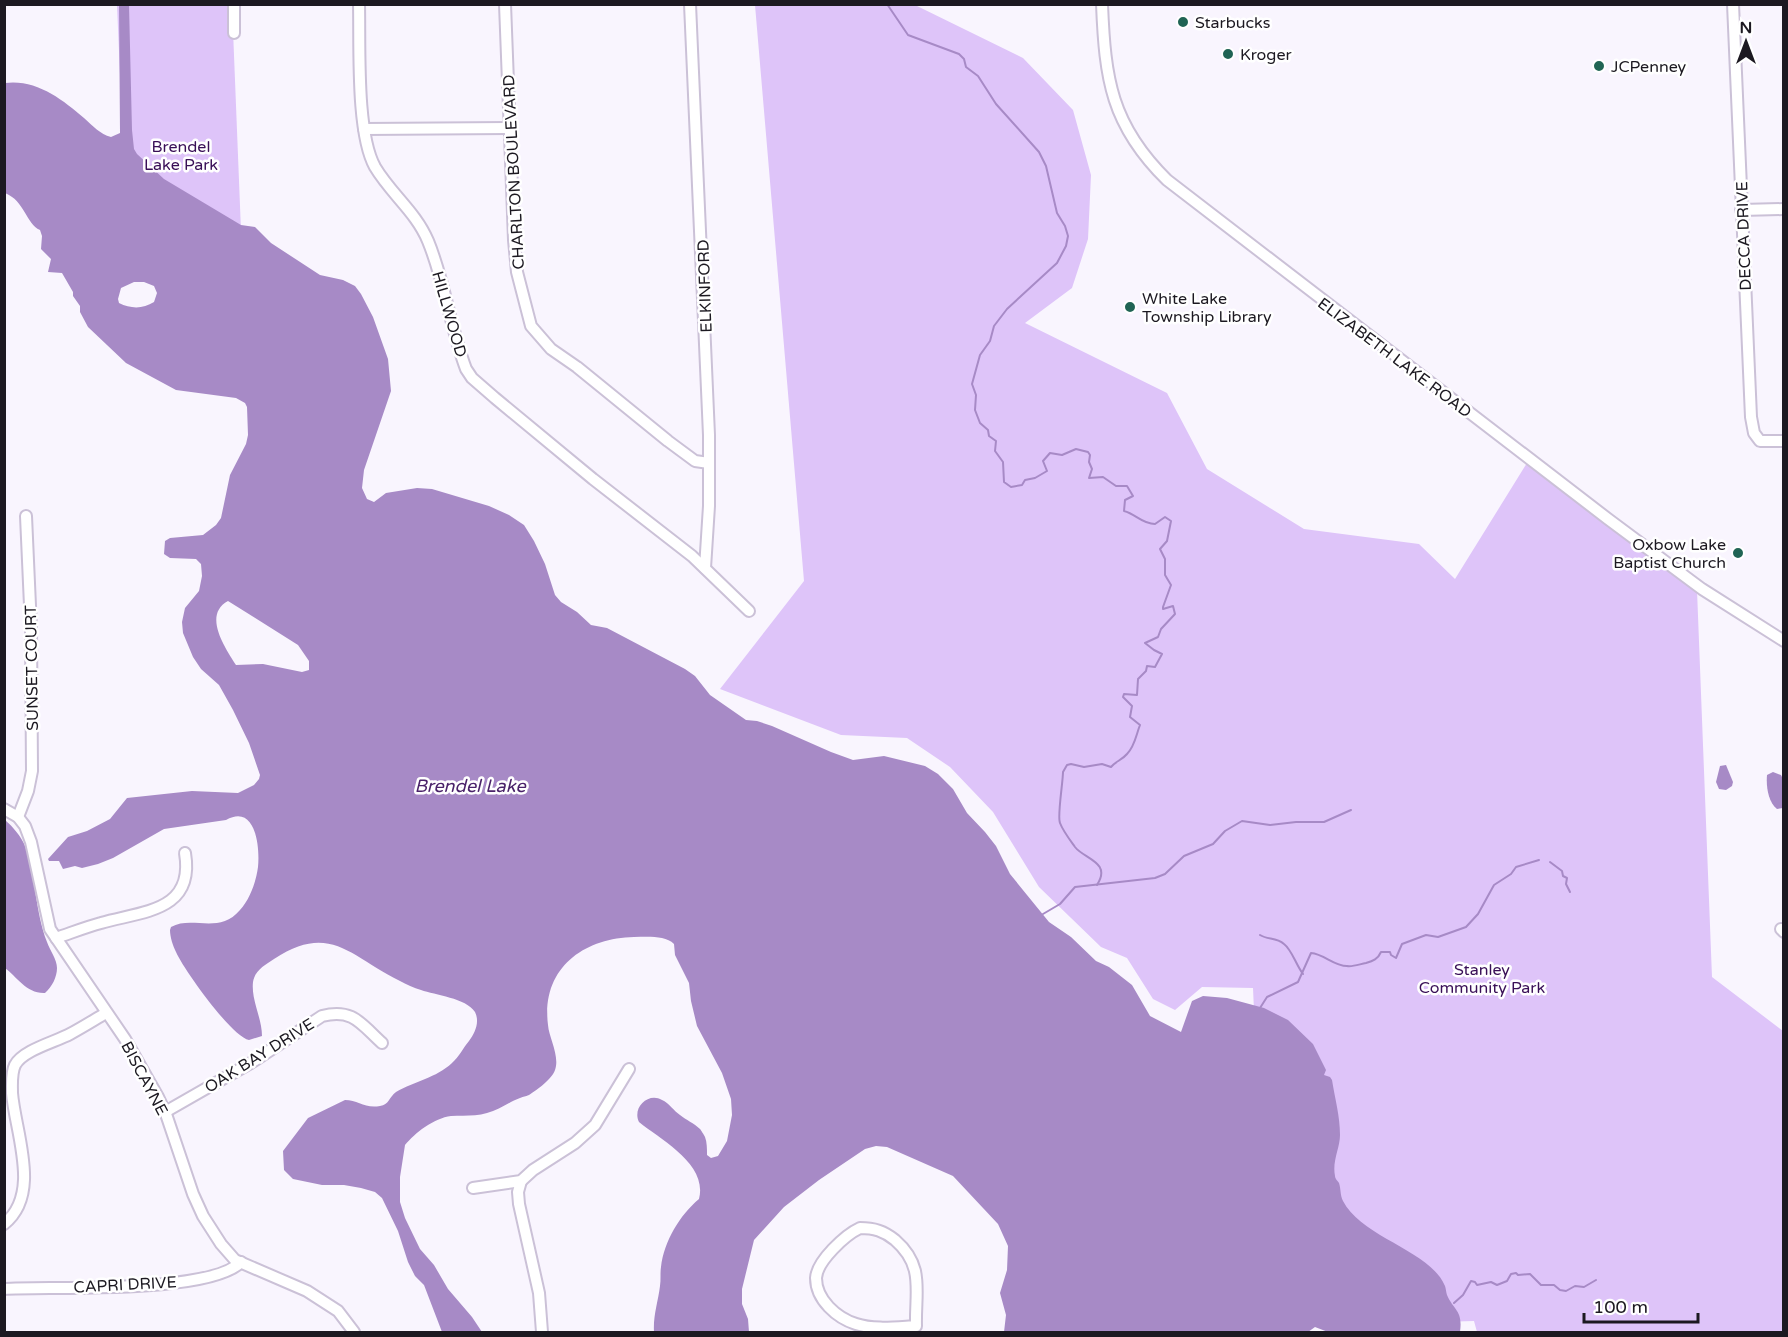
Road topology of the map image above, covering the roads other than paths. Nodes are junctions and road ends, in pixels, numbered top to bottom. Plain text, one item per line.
1 (234, 4) edge
2 (359, 4) edge
3 (505, 4) edge
4 (690, 4) edge
5 (1102, 4) edge
6 (1733, 4) edge
7 (234, 33) dead end
8 (509, 128) junction
9 (364, 129) junction
10 (1784, 209) edge
11 (1741, 210) junction
12 (1784, 441) edge
13 (709, 463) junction
14 (26, 516) dead end
15 (705, 568) junction
16 (749, 611) dead end
17 (1784, 641) edge
18 (4, 809) edge
19 (18, 818) junction
20 (185, 853) dead end
21 (56, 938) junction
22 (106, 1013) junction
23 (382, 1043) dead end
24 (629, 1069) dead end
25 (165, 1112) junction
26 (521, 1181) junction
27 (472, 1188) dead end
28 (4, 1224) edge
29 (241, 1262) junction
30 (4, 1289) edge
31 (916, 1329) edge
32 (354, 1332) edge
33 (542, 1332) edge

1 - 7 street
2 - 9 street, HILLWOOD
3 - 8 street, CHARLTON BOULEVARD
4 - 13 street, ELKINFORD
5 - 17 street, ELIZABETH LAKE ROAD
6 - 11 street, DECCA DRIVE
8 - 9 street
8 - 13 street, CHARLTON BOULEVARD
9 - 15 street, HILLWOOD
10 - 11 street
11 - 12 street, DECCA DRIVE
13 - 15 street, ELKINFORD
14 - 19 street, SUNSET COURT
15 - 16 street, HILLWOOD
18 - 19 street
19 - 21 street, BISCAYNE
20 - 21 street
21 - 22 street, BISCAYNE
22 - 25 street, BISCAYNE
22 - 28 street
23 - 25 street, OAK BAY DRIVE
24 - 26 street
25 - 29 street, BISCAYNE
26 - 27 street
26 - 33 street
29 - 30 street, CAPRI DRIVE
29 - 32 street, BISCAYNE
31 - 31 street

